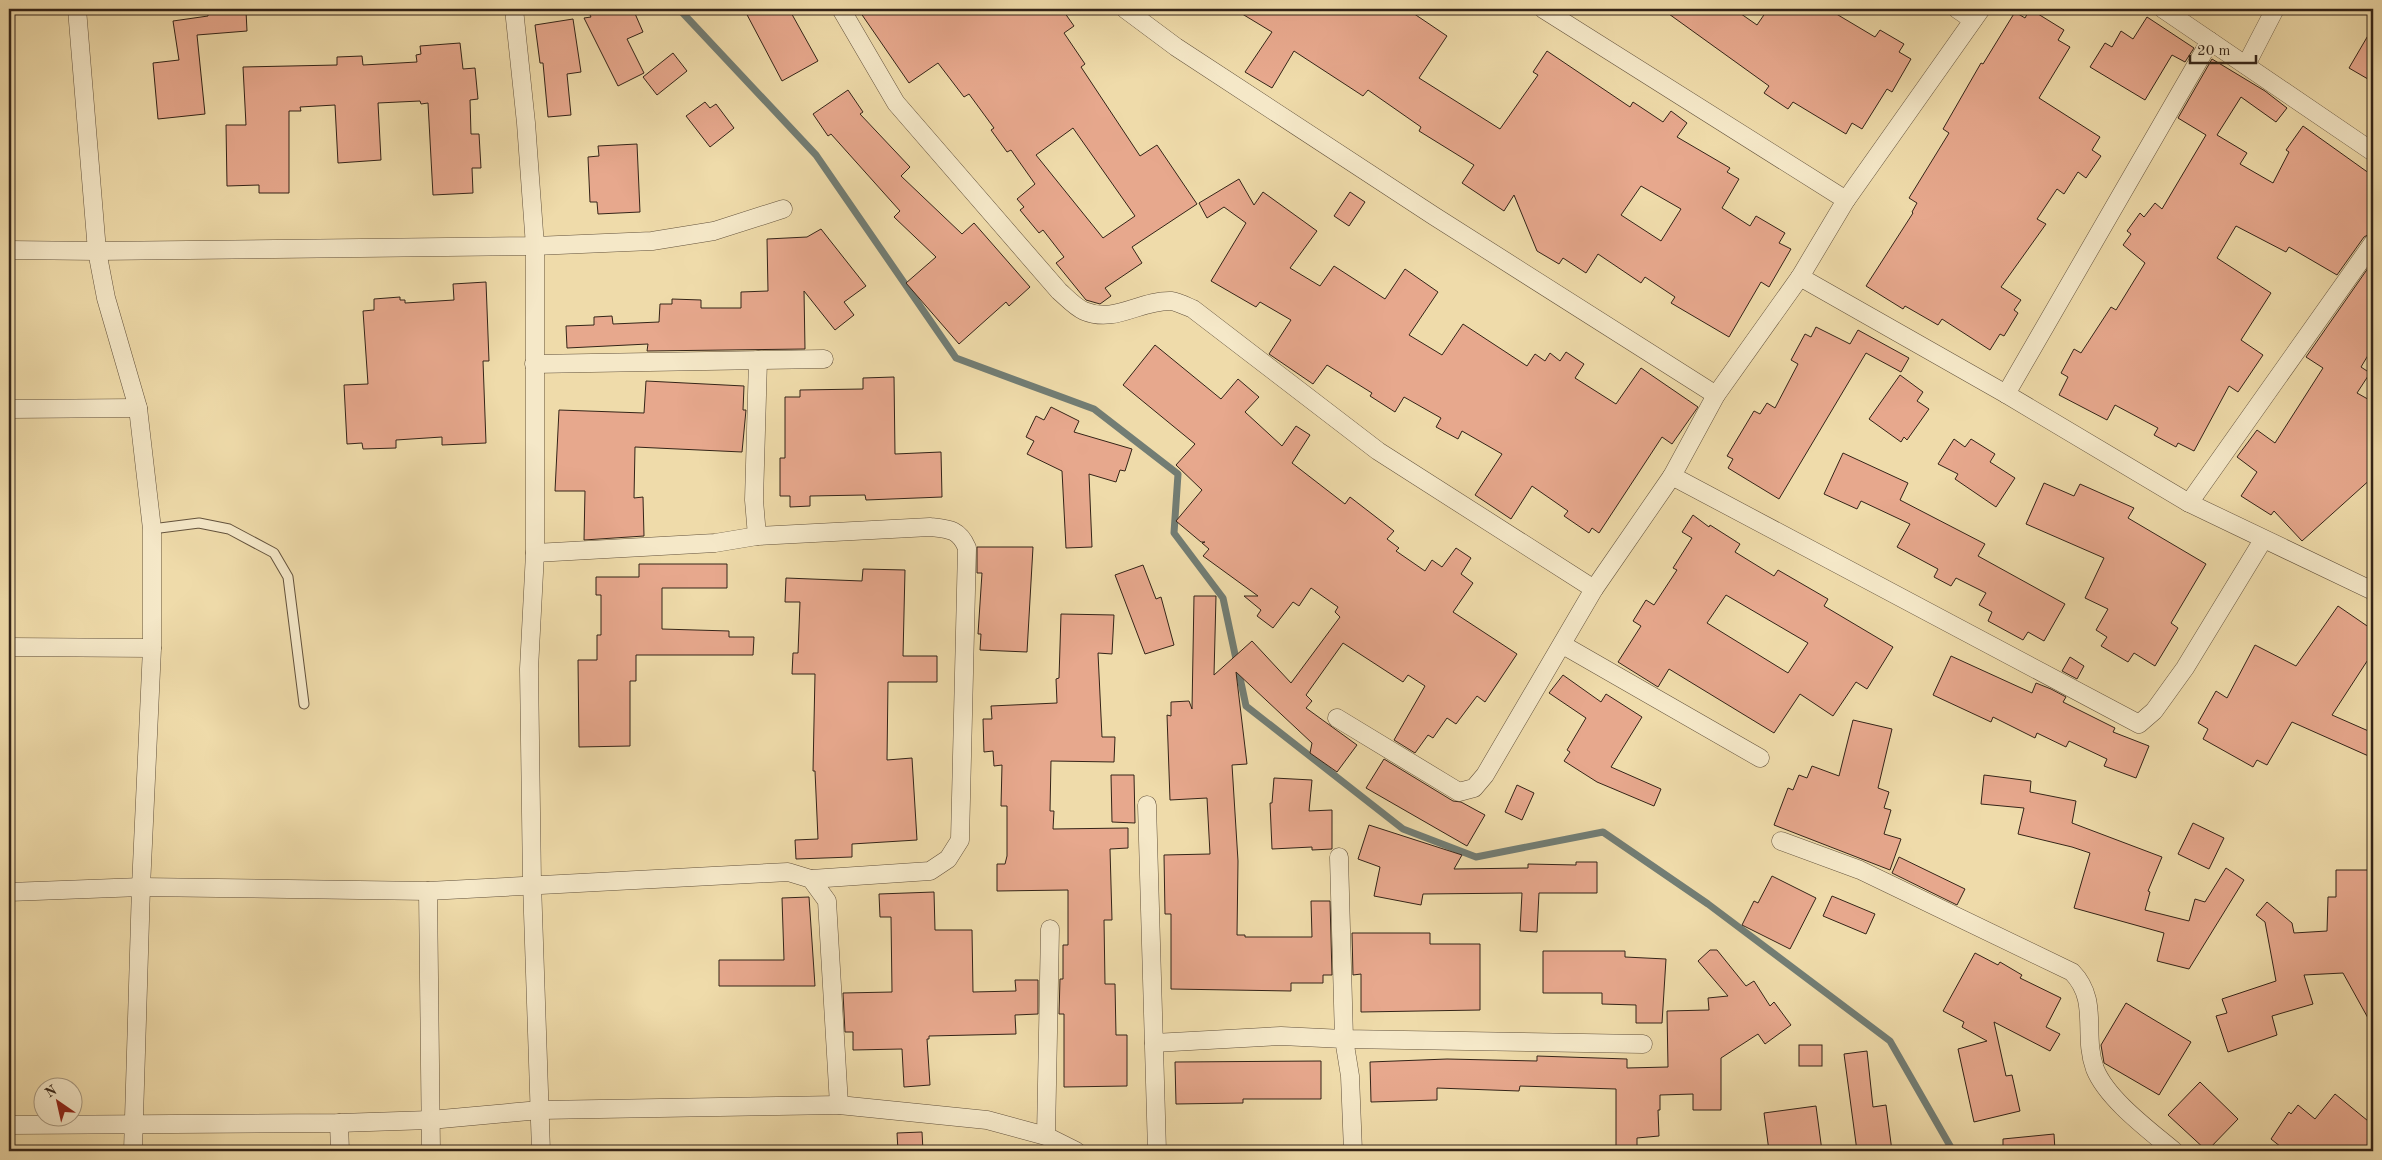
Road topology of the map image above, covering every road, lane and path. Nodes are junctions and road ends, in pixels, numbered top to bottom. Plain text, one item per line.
1 (77, 9) edge
2 (514, 9) edge
3 (841, 9) edge
4 (1125, 9) edge
5 (1543, 9) edge
6 (1957, 9) edge
7 (2163, 9) edge
8 (2275, 9) edge
9 (1977, 14) edge
10 (2210, 41) junction
11 (2246, 65) junction
12 (2373, 152) edge
13 (1846, 200) junction
14 (783, 209) dead end
15 (2373, 243) edge
16 (535, 246) junction
17 (9, 250) edge
18 (97, 251) junction
19 (1800, 277) junction
20 (824, 359) dead end
21 (758, 360) junction
22 (534, 364) junction
23 (2006, 394) junction
24 (1716, 395) junction
25 (138, 408) junction
26 (9, 409) edge
27 (1672, 476) junction
28 (2189, 503) junction
29 (152, 529) junction
30 (757, 536) junction
31 (2263, 540) junction
32 (535, 553) junction
33 (1594, 588) junction
34 (2373, 590) edge
35 (1563, 645) junction
36 (9, 647) edge
37 (152, 648) junction
38 (304, 704) dead end
39 (1336, 718) dead end
40 (1760, 758) dead end
41 (1147, 805) dead end
42 (1782, 841) dead end
43 (1339, 857) dead end
44 (811, 879) junction
45 (532, 883) junction
46 (141, 887) junction
47 (428, 890) junction
48 (9, 892) edge
49 (1050, 929) dead end
50 (1344, 1039) junction
51 (1154, 1042) junction
52 (1643, 1044) dead end
53 (838, 1105) junction
54 (540, 1110) junction
55 (430, 1120) junction
56 (133, 1122) junction
57 (339, 1123) junction
58 (9, 1125) edge
59 (1046, 1136) junction
60 (133, 1151) edge
61 (340, 1151) edge
62 (431, 1151) edge
63 (541, 1151) edge
64 (1076, 1151) edge
65 (1158, 1151) edge
66 (1353, 1151) edge
67 (2174, 1151) edge

1 - 18 street
2 - 16 street
3 - 33 street
4 - 24 street
5 - 13 street
6 - 9 street
7 - 10 street
8 - 11 street
9 - 13 street
10 - 11 street
10 - 23 street
11 - 12 street
13 - 19 street
14 - 16 street
15 - 28 street
16 - 18 street
16 - 22 street
17 - 18 street
18 - 25 street
19 - 23 street
19 - 24 street
20 - 21 street
21 - 22 street
21 - 30 street
22 - 32 street
23 - 28 street
24 - 27 street
25 - 26 street
25 - 29 street
27 - 31 street
27 - 33 street
28 - 31 street
29 - 37 street
29 - 38 lane
30 - 32 street
30 - 44 street
31 - 34 street
32 - 45 street
33 - 35 street
35 - 39 street
35 - 40 street
36 - 37 street
37 - 46 street
41 - 51 street
42 - 67 street
43 - 50 street
44 - 45 street
44 - 53 street
45 - 47 street
45 - 54 street
46 - 47 street
46 - 48 street
46 - 56 street
47 - 55 street
49 - 59 street
50 - 51 street
50 - 52 street
50 - 66 street
51 - 65 street
53 - 54 street
53 - 59 street
54 - 55 street
54 - 63 street
55 - 57 street
55 - 62 street
56 - 57 street
56 - 58 street
56 - 60 street
57 - 61 street
59 - 64 street

